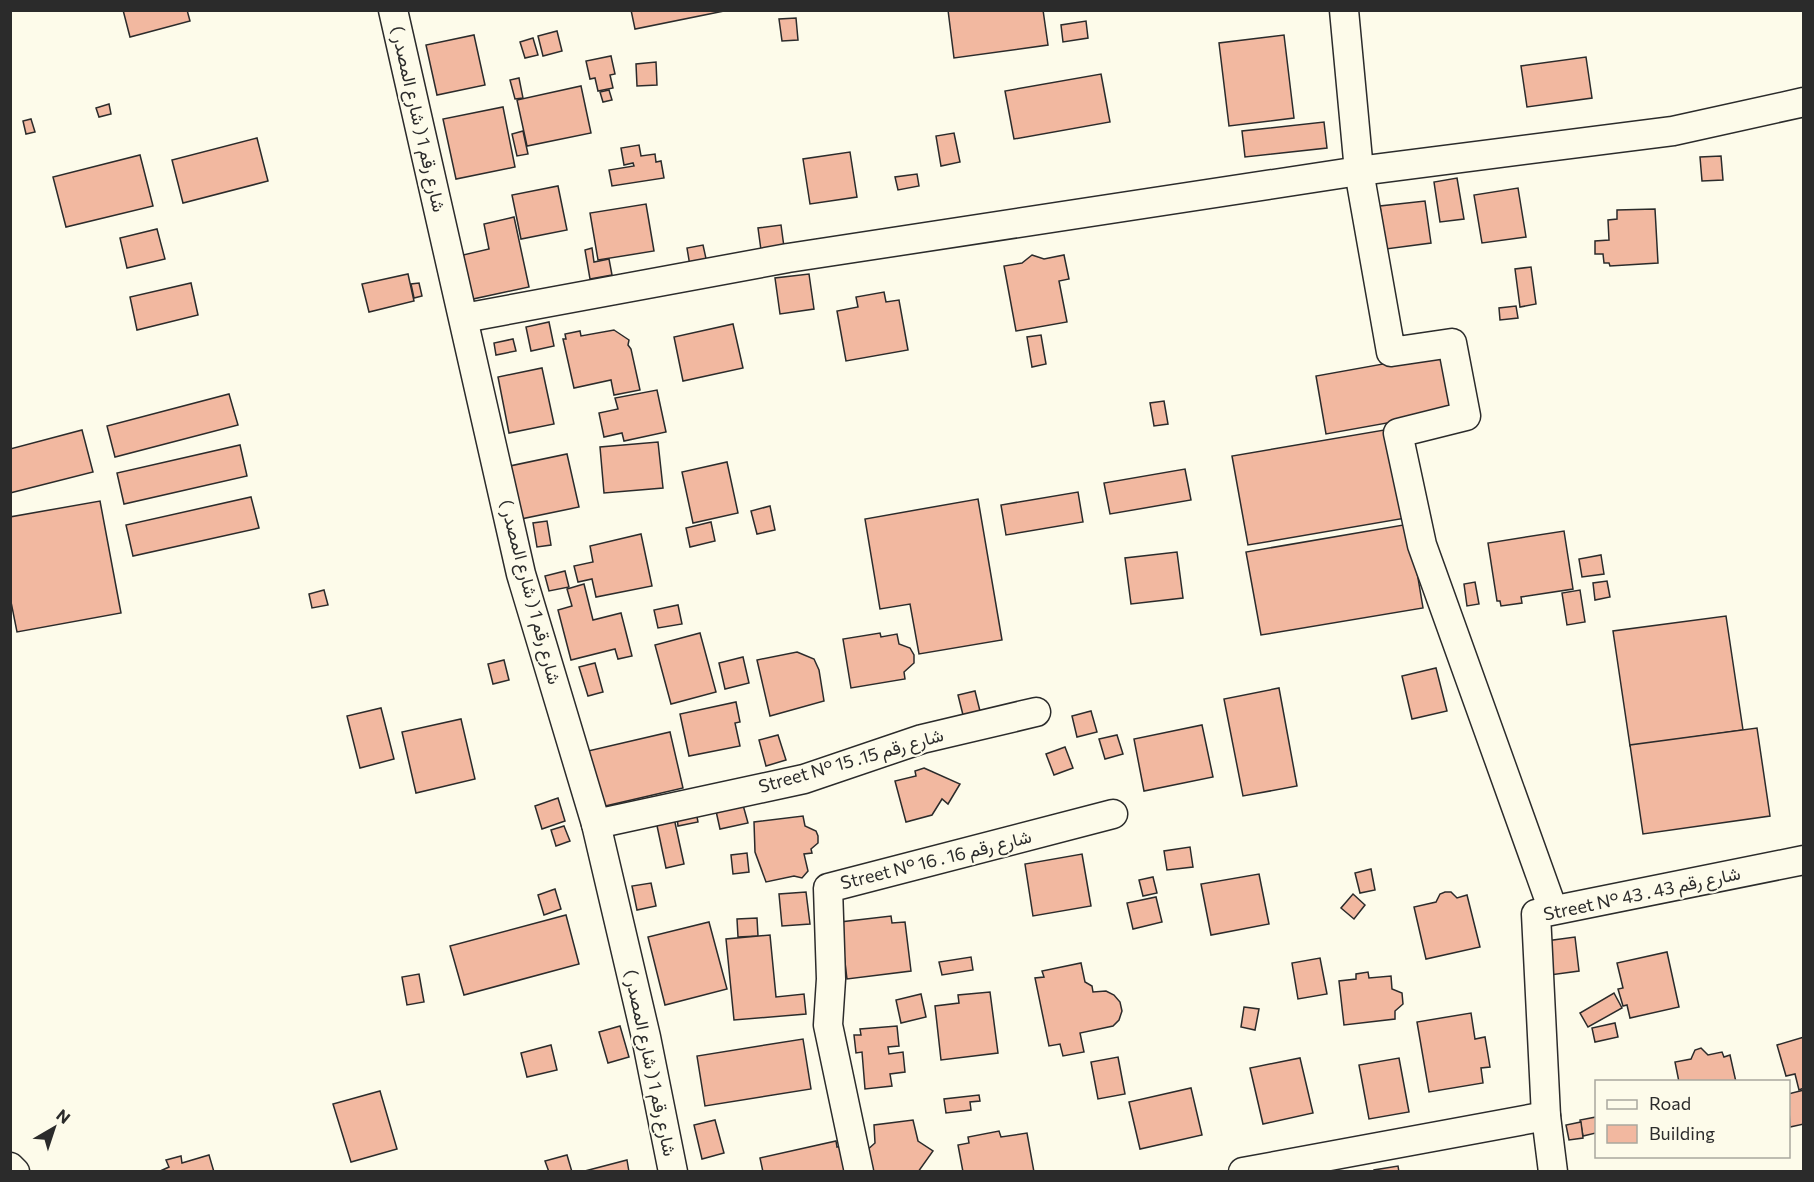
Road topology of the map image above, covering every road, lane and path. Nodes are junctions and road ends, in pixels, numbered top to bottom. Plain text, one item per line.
1 (393, 10) edge
2 (1344, 10) edge
3 (1803, 102) edge
4 (1359, 171) junction
5 (464, 318) junction
6 (1036, 712) dead end
7 (1113, 814) dead end
8 (596, 824) junction
9 (1803, 860) edge
10 (1552, 910) junction
11 (1546, 1116) junction
12 (10, 1167) edge
13 (15, 1172) edge
14 (673, 1172) edge
15 (858, 1172) edge
16 (1243, 1172) edge
17 (1554, 1172) edge

1 - 5 street, شارع رقم 1 ( شارع المصدر )
2 - 4 street
3 - 4 street
4 - 5 street
4 - 10 street
5 - 8 street, شارع رقم 1 ( شارع المصدر )
6 - 8 street, Street N° 15 .شارع رقم 15
7 - 15 street, Street N° 16 . شارع رقم 16
8 - 14 street, شارع رقم 1 ( شارع المصدر )
9 - 10 street, Street N° 43 . شارع رقم 43
10 - 11 street, Street N° 43 . شارع رقم 43
11 - 16 street
11 - 17 street
12 - 13 street

